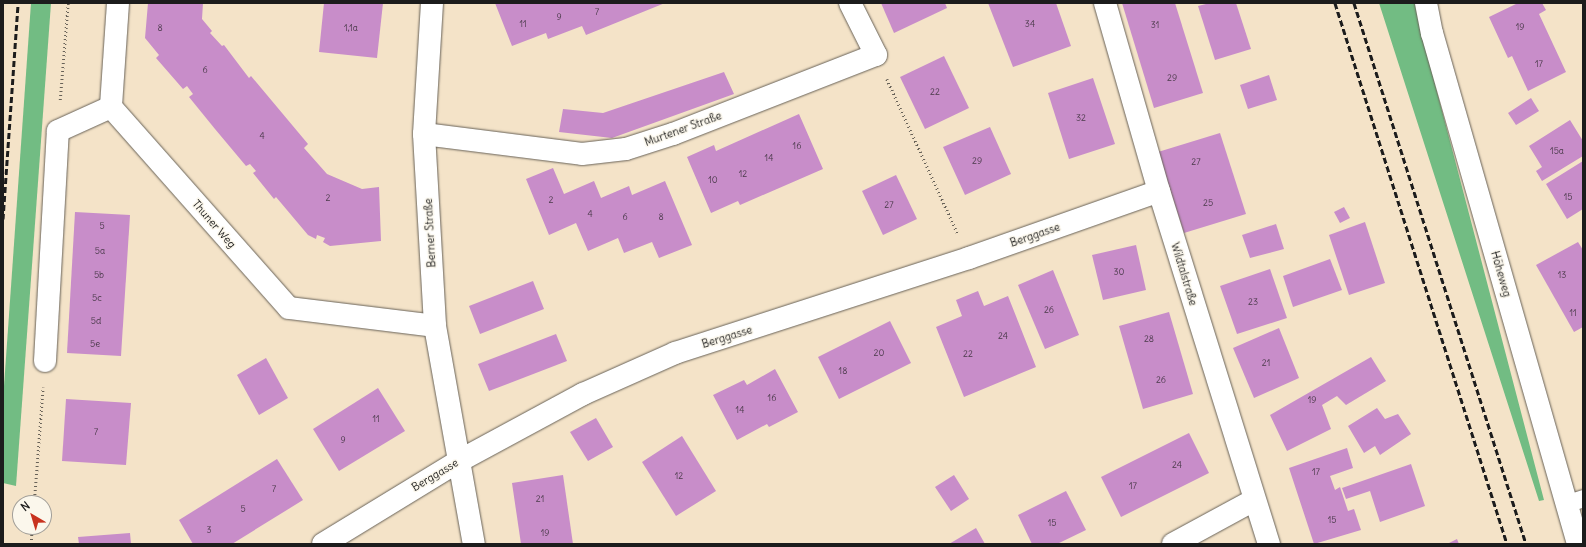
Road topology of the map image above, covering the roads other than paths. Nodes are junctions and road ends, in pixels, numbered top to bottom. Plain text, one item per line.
1 (118, 3) edge
2 (432, 3) edge
3 (850, 3) edge
4 (1105, 3) edge
5 (1426, 3) edge
6 (111, 107) junction
7 (424, 134) junction
8 (1159, 191) junction
9 (435, 326) junction
10 (45, 361) road end
11 (459, 461) junction
12 (1254, 500) junction
13 (1575, 500) edge
14 (323, 544) edge
15 (474, 544) edge
16 (1173, 544) edge
17 (1269, 544) edge
18 (1578, 544) edge

1 - 6 street
2 - 7 street, Berner Straße
3 - 7 street, Murtener Straße
4 - 8 street, Wildtalstraße
5 - 13 street, Höheweg
6 - 9 street, Thuner Weg
6 - 10 street
7 - 9 street, Berner Straße
8 - 11 street, Berggasse
8 - 12 street, Wildtalstraße
9 - 11 street, Berner Straße
11 - 14 street, Berggasse
11 - 15 street, Berner Straße
12 - 16 street
12 - 17 street, Wildtalstraße
13 - 18 street, Höheweg

